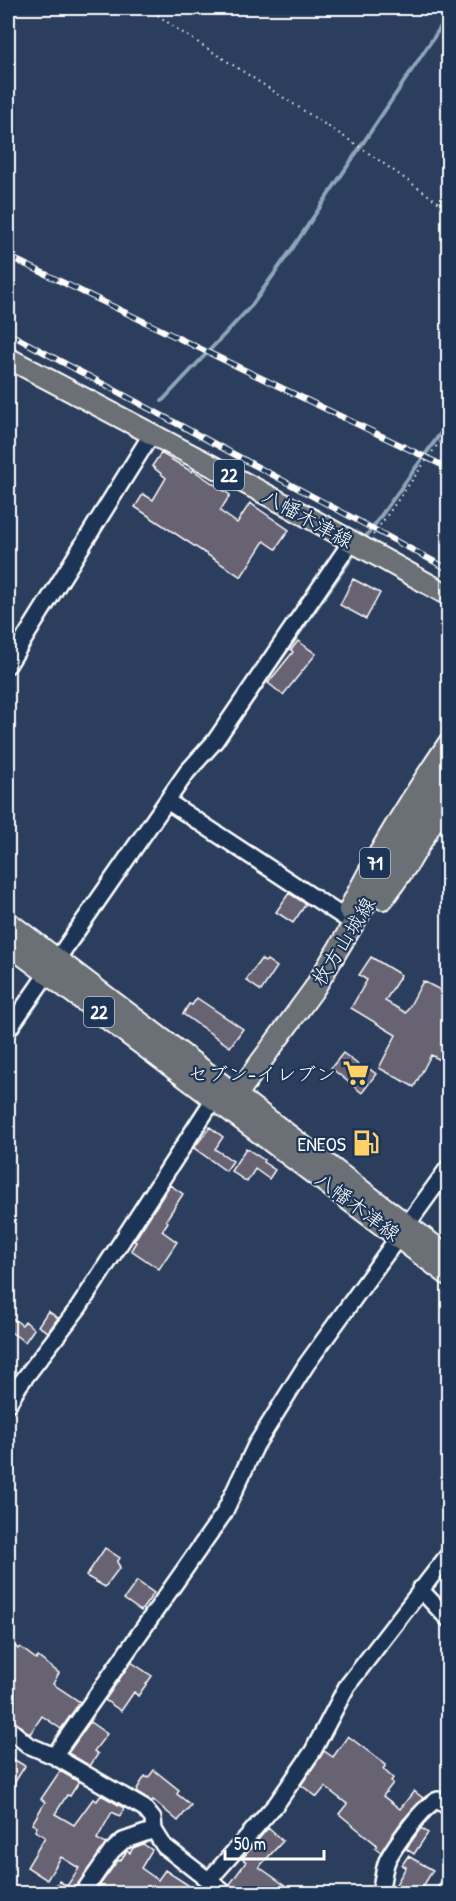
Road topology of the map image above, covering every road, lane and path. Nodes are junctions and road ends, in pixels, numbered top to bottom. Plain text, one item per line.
1 (148, 8) edge
2 (448, 209) edge
3 (8, 358) edge
4 (448, 430) edge
5 (151, 435) junction
6 (376, 530) dead end
7 (351, 542) junction
8 (448, 595) edge
9 (8, 665) edge
10 (448, 744) edge
11 (448, 767) edge
12 (448, 796) edge
13 (167, 801) junction
14 (345, 918) junction
15 (8, 922) edge
16 (8, 944) edge
17 (52, 966) junction
18 (314, 990) junction
19 (8, 1030) edge
20 (225, 1097) junction
21 (448, 1168) edge
22 (402, 1230) junction
23 (448, 1256) edge
24 (448, 1275) edge
25 (8, 1404) edge
26 (448, 1555) edge
27 (420, 1589) junction
28 (448, 1618) edge
29 (8, 1728) edge
30 (54, 1756) junction
31 (448, 1807) edge
32 (154, 1830) junction
33 (209, 1880) junction
34 (82, 1893) edge
35 (226, 1893) edge
36 (379, 1893) edge

1 - 2 path
3 - 5 main road, 八幡木津線 / 22
4 - 6 path
5 - 7 main road, 八幡木津線 / 22
5 - 9 street
7 - 8 main road, 八幡木津線 / 22
7 - 13 street
10 - 14 main road, 71
11 - 18 main road, 枚方山城線 / 71
12 - 18 main road, 71
13 - 14 street
13 - 17 street
14 - 18 main road, 71
15 - 17 main road, 八幡木津線 / 22
16 - 17 main road, 八幡木津線 / 22
17 - 19 street
17 - 20 main road, 八幡木津線 / 22
18 - 20 main road, 枚方山城線 / 71
20 - 22 main road, 八幡木津線 / 22
20 - 25 street
21 - 22 street
22 - 23 main road, 八幡木津線 / 22
22 - 24 main road, 八幡木津線 / 22
22 - 30 street
26 - 27 street
27 - 28 street
27 - 33 street
29 - 30 street
30 - 32 street
31 - 36 street
32 - 33 street
32 - 34 street
33 - 35 street

